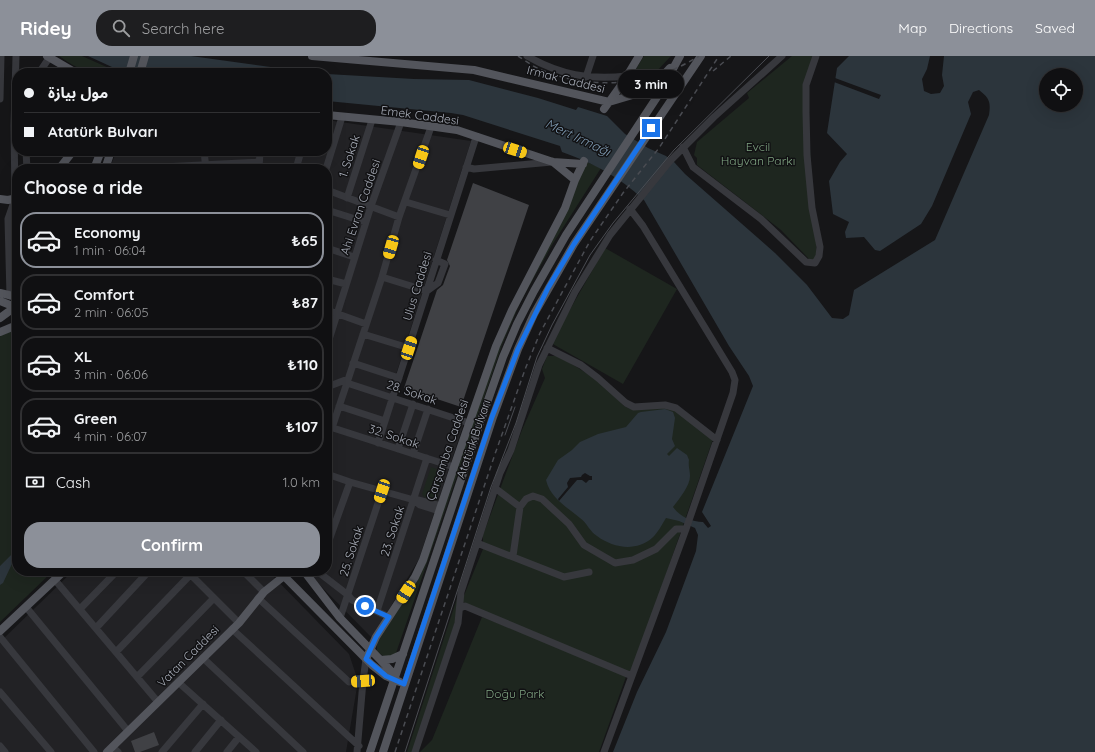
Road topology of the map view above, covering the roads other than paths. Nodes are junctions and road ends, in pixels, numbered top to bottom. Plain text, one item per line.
1 (134, 56) edge
2 (146, 56) edge
3 (312, 56) edge
4 (527, 56) edge
5 (593, 56) edge
6 (639, 56) edge
7 (680, 56) edge
8 (701, 56) edge
9 (782, 56) edge
10 (816, 56) edge
11 (48, 57) edge
12 (1, 58) edge
13 (358, 58) edge
14 (16, 60) edge
15 (42, 68) edge
16 (67, 68) edge
17 (130, 68) edge
18 (142, 68) edge
19 (627, 76) junction
20 (586, 77) junction
21 (0, 98) edge
22 (606, 105) junction
23 (332, 116) edge
24 (342, 117) junction
25 (372, 120) junction
26 (401, 122) junction
27 (431, 127) junction
28 (476, 137) junction
29 (683, 148) junction
30 (332, 150) edge
31 (69, 156) edge
32 (553, 162) junction
33 (584, 163) joint
34 (62, 164) edge
35 (466, 167) junction
36 (575, 180) junction
37 (332, 192) edge
38 (347, 198) junction
39 (0, 199) edge
40 (12, 199) edge
41 (406, 202) junction
42 (371, 206) junction
43 (632, 207) junction
44 (12, 209) edge
45 (332, 212) edge
46 (450, 215) junction
47 (399, 217) junction
48 (365, 222) junction
49 (332, 250) edge
50 (354, 257) junction
51 (12, 271) edge
52 (382, 277) junction
53 (332, 280) edge
54 (346, 284) junction
55 (427, 291) junction
56 (0, 293) edge
57 (12, 296) edge
58 (0, 301) edge
59 (12, 304) edge
60 (12, 308) edge
61 (332, 312) edge
62 (337, 313) junction
63 (0, 318) edge
64 (366, 324) junction
65 (12, 327) edge
66 (332, 328) edge
67 (0, 332) edge
68 (363, 334) junction
69 (409, 348) junction
70 (547, 348) junction
71 (353, 363) junction
72 (399, 378) junction
73 (347, 381) junction
74 (332, 386) edge
75 (393, 398) junction
76 (413, 404) junction
77 (339, 406) junction
78 (428, 410) junction
79 (385, 421) junction
80 (332, 422) edge
81 (469, 423) junction
82 (332, 428) edge
83 (717, 440) junction
84 (378, 442) junction
85 (398, 449) junction
86 (413, 454) junction
87 (427, 458) junction
88 (454, 467) junction
89 (332, 476) edge
90 (350, 482) junction
91 (495, 488) junction
92 (382, 491) junction
93 (414, 500) junction
94 (520, 507) junction
95 (440, 508) junction
96 (686, 528) junction
97 (332, 532) edge
98 (477, 543) junction
99 (513, 556) junction
100 (590, 572) dead end
101 (59, 576) edge
102 (112, 576) edge
103 (144, 576) edge
104 (186, 576) edge
105 (194, 576) edge
106 (248, 576) edge
107 (278, 576) edge
108 (286, 576) edge
109 (308, 576) edge
110 (323, 576) edge
111 (55, 580) junction
112 (263, 593) junction
113 (348, 595) junction
114 (214, 598) junction
115 (26, 607) junction
116 (460, 608) junction
117 (80, 609) junction
118 (377, 611) junction
119 (389, 617) junction
120 (340, 618) junction
121 (239, 623) junction
122 (96, 628) junction
123 (232, 629) junction
124 (0, 631) edge
125 (0, 637) edge
126 (370, 648) junction
127 (116, 652) junction
128 (403, 654) junction
129 (203, 658) junction
130 (366, 659) junction
131 (381, 660) junction
132 (632, 676) junction
133 (137, 677) junction
134 (395, 680) junction
135 (363, 681) junction
136 (178, 682) junction
137 (404, 684) junction
138 (0, 692) edge
139 (158, 702) junction
140 (202, 704) junction
141 (221, 720) junction
142 (128, 731) junction
143 (239, 737) junction
144 (0, 746) edge
145 (358, 749) edge
146 (112, 750) edge
147 (5, 752) edge
148 (51, 752) edge
149 (94, 752) edge
150 (162, 752) edge
151 (195, 752) edge
152 (227, 752) edge
153 (256, 752) edge
154 (303, 752) edge
155 (370, 752) edge
156 (383, 752) edge
157 (415, 752) edge
158 (604, 752) edge

1 - 17 main road
2 - 18 main road
3 - 13 main road, Irmak Caddesi
4 - 20 street
5 - 20 street
6 - 19 main road
7 - 22 main road, Irmak Caddesi
7 - 128 main road, Atatürk Bulvarı
8 - 137 main road, Atatürk Bulvarı
9 - 29 street
10 - 29 street
11 - 15 street
11 - 16 main road
12 - 14 street
12 - 21 street
13 - 22 main road, Irmak Caddesi
19 - 20 street
19 - 22 main road
23 - 24 main road, Emek Caddesi
24 - 25 main road, Emek Caddesi
24 - 30 street
25 - 26 main road, Emek Caddesi
25 - 38 street, 1. Sokak
26 - 27 main road, Emek Caddesi
26 - 42 street, Ahi Evran Caddesi
27 - 28 main road, Emek Caddesi
27 - 41 street
28 - 32 main road, Emek Caddesi
28 - 35 street, Ulus Caddesi
29 - 43 street
31 - 34 main road
32 - 33 main road, Emek Caddesi
32 - 35 street
32 - 36 main road, Emek Caddesi
33 - 36 main road, Çarşamba Caddesi
35 - 46 street, Ulus Caddesi
36 - 81 main road, Çarşamba Caddesi
37 - 38 street
38 - 42 street
39 - 40 main road
41 - 46 street
41 - 47 street
42 - 47 street
42 - 48 street, Ahi Evran Caddesi
43 - 70 street
43 - 83 street
44 - 51 street
45 - 48 street
46 - 55 street, Ulus Caddesi
47 - 52 street
48 - 50 street, Ahi Evran Caddesi
49 - 50 street
50 - 54 street, Ahi Evran Caddesi
52 - 55 street
52 - 64 street
53 - 54 street
54 - 62 street, Ahi Evran Caddesi
55 - 69 street, Ulus Caddesi
56 - 57 main road
58 - 59 main road
60 - 63 main road
61 - 62 street
62 - 64 street
62 - 66 street, Ahi Evran Caddesi
64 - 68 street
65 - 67 main road
68 - 69 street
68 - 71 street
69 - 72 street, Ulus Caddesi
70 - 83 street
70 - 91 street
71 - 72 street
71 - 73 street
72 - 75 street, Ulus Caddesi
73 - 74 street
73 - 75 street, 28. Sokak
73 - 77 street
75 - 76 street, 28. Sokak
75 - 79 street, Ulus Caddesi
76 - 78 street, 28. Sokak
76 - 85 street
77 - 79 street
77 - 80 street
78 - 81 street, 28. Sokak
78 - 86 street
79 - 84 street, Ulus Caddesi
81 - 88 main road, Çarşamba Caddesi
82 - 84 street, 32. Sokak
83 - 96 street
84 - 85 street, 32. Sokak
85 - 86 street, 32. Sokak
86 - 87 street, 32. Sokak
87 - 88 street, 32. Sokak
87 - 93 street, 23. Sokak
88 - 95 main road, Çarşamba Caddesi
89 - 90 street
90 - 92 street
90 - 97 street
91 - 94 street
91 - 98 street
92 - 93 street
92 - 113 street, 25. Sokak
93 - 95 street
93 - 118 street, 23. Sokak
94 - 96 street
94 - 99 street
95 - 119 main road, Çarşamba Caddesi
96 - 132 street
98 - 99 street
98 - 116 street
99 - 100 street
101 - 111 main road
102 - 117 street
103 - 122 street
104 - 127 street
105 - 114 street
106 - 112 street
107 - 112 main road, Vatan Caddesi
108 - 130 main road
109 - 120 main road
110 - 113 street
111 - 115 main road
111 - 117 street
112 - 121 main road, Vatan Caddesi
112 - 135 street
113 - 118 street
113 - 120 street, 25. Sokak
114 - 121 street
114 - 133 street
115 - 124 main road
115 - 142 street
116 - 132 street
116 - 157 street
117 - 122 street
118 - 119 street
119 - 126 main road, Çarşamba Caddesi
120 - 126 main road
121 - 123 main road, Vatan Caddesi
122 - 127 street
123 - 129 main road, Vatan Caddesi
123 - 145 street
125 - 149 street
126 - 130 main road, Çarşamba Caddesi
126 - 131 main road
127 - 133 street
128 - 131 main road
128 - 134 main road, Atatürk Bulvarı
129 - 136 main road, Vatan Caddesi
129 - 154 street
130 - 134 main road
130 - 135 street, Çarşamba Caddesi
131 - 134 main road
132 - 158 street
133 - 139 street
134 - 137 main road
134 - 155 main road, Atatürk Bulvarı
135 - 145 street, Çarşamba Caddesi
136 - 139 main road, Vatan Caddesi
136 - 140 street
137 - 156 main road, Atatürk Bulvarı
138 - 148 street
139 - 142 main road, Vatan Caddesi
140 - 141 street
140 - 150 street
141 - 143 street
141 - 151 street
142 - 146 main road, Vatan Caddesi
143 - 152 street
143 - 153 street
144 - 147 street

